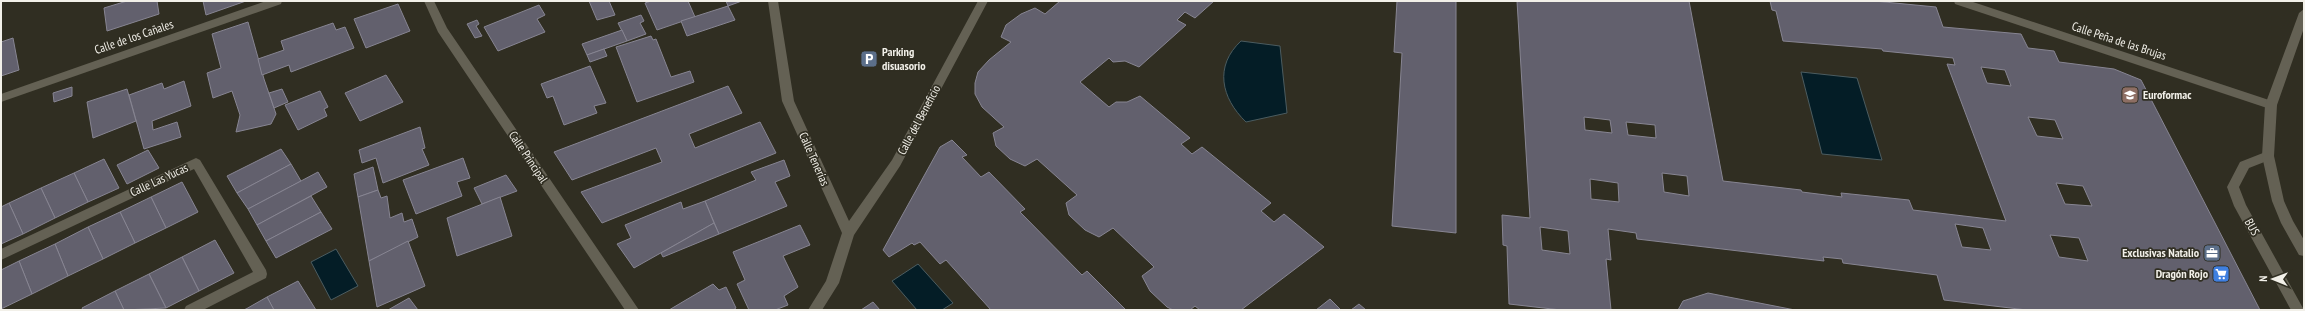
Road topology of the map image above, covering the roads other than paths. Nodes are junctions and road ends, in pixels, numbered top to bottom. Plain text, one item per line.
1 (277, 1) edge
2 (429, 1) edge
3 (773, 1) edge
4 (983, 1) edge
5 (1959, 1) edge
6 (2304, 13) edge
7 (1, 98) edge
8 (2271, 105) junction
9 (2268, 156) junction
10 (848, 233) junction
11 (2304, 251) edge
12 (1, 255) edge
13 (192, 310) edge
14 (632, 310) edge
15 (815, 310) edge
16 (2298, 310) edge

1 - 7 street, Calle de los Cañales
2 - 14 street, Calle Principal
3 - 10 street, Calle Tenerías
4 - 10 street, Calle del Beneficio
5 - 8 street, Calle Peña de las Brujas
6 - 8 street
8 - 9 street
9 - 11 street
9 - 16 street, BUS
10 - 15 street
12 - 13 street, Calle Las Yucas

